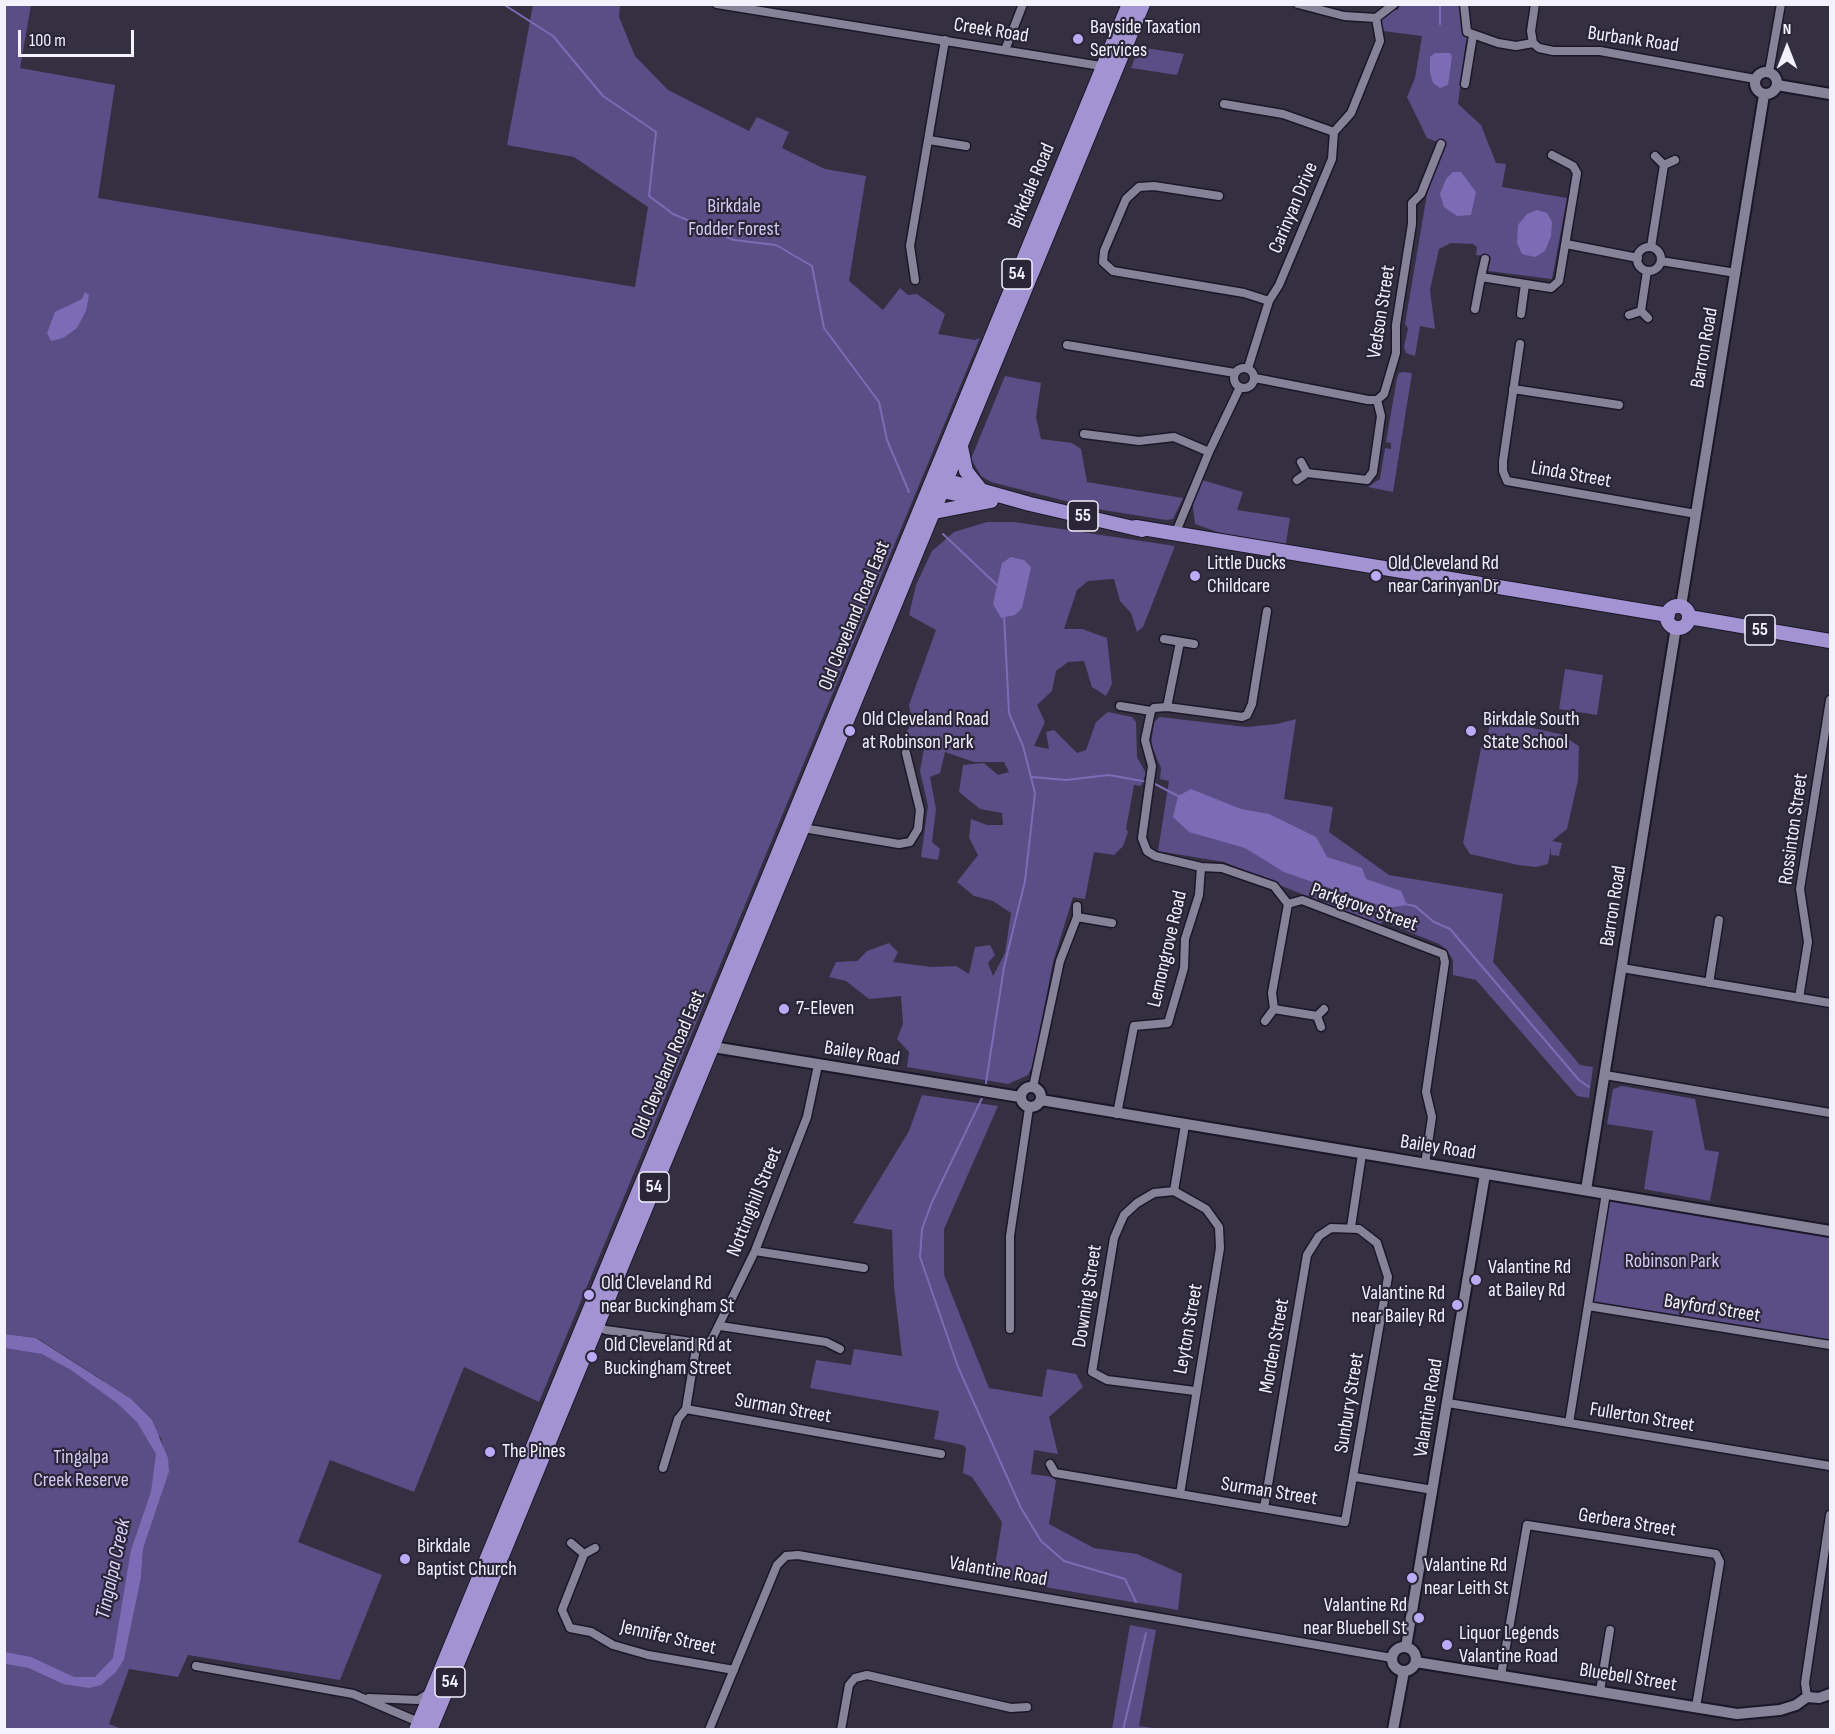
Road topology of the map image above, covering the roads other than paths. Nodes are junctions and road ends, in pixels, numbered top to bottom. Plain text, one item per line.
1 (717, 4) edge
2 (1023, 4) edge
3 (1129, 4) edge
4 (1143, 4) edge
5 (1298, 4) edge
6 (1394, 4) edge
7 (1464, 4) edge
8 (1535, 4) edge
9 (1781, 4) edge
10 (1376, 18) junction
11 (1473, 35) junction
12 (945, 40) junction
13 (1533, 43) junction
14 (1005, 50) junction
15 (1110, 68) junction
16 (1769, 72) junction
17 (1755, 79) junction
18 (1465, 84) dead end
19 (1777, 86) junction
20 (1830, 94) edge
21 (1764, 95) junction
22 (1224, 104) dead end
23 (1334, 132) junction
24 (929, 140) junction
25 (1441, 144) dead end
26 (966, 146) dead end
27 (1552, 155) dead end
28 (1655, 156) dead end
29 (1675, 159) dead end
30 (1664, 165) junction
31 (1219, 196) dead end
32 (1566, 244) junction
33 (1651, 248) junction
34 (1638, 258) junction
35 (1485, 259) dead end
36 (1661, 261) junction
37 (1647, 271) junction
38 (1736, 273) junction
39 (1481, 276) junction
40 (915, 280) dead end
41 (1525, 284) junction
42 (1269, 301) junction
43 (1475, 309) dead end
44 (1641, 311) junction
45 (1521, 314) dead end
46 (1629, 315) dead end
47 (1648, 318) dead end
48 (1520, 344) dead end
49 (1067, 345) dead end
50 (1248, 368) junction
51 (1235, 373) junction
52 (1255, 378) junction
53 (1240, 387) junction
54 (1513, 389) junction
55 (1377, 400) junction
56 (1619, 405) dead end
57 (1084, 434) dead end
58 (961, 445) junction
59 (1209, 452) junction
60 (1301, 462) dead end
61 (1307, 473) junction
62 (1297, 480) dead end
63 (940, 485) junction
64 (981, 490) junction
65 (991, 501) junction
66 (1030, 504) junction
67 (934, 512) junction
68 (1696, 514) junction
69 (1136, 527) junction
70 (1176, 532) junction
71 (1217, 542) junction
72 (1267, 611) dead end
73 (1685, 612) junction
74 (1668, 615) junction
75 (1676, 627) junction
76 (1164, 639) dead end
77 (1830, 641) edge
78 (1180, 642) junction
79 (1194, 645) dead end
80 (1830, 700) edge
81 (1120, 706) dead end
82 (1167, 707) junction
83 (1151, 711) junction
84 (906, 753) dead end
85 (803, 828) junction
86 (1201, 867) junction
87 (1288, 904) junction
88 (1077, 906) dead end
89 (1077, 917) junction
90 (1719, 920) dead end
91 (1112, 923) dead end
92 (1622, 968) junction
93 (1709, 983) junction
94 (1799, 998) junction
95 (1830, 1003) edge
96 (1274, 1009) junction
97 (1324, 1010) dead end
98 (1317, 1016) junction
99 (1265, 1021) dead end
100 (1321, 1027) dead end
101 (706, 1046) junction
102 (818, 1065) junction
103 (1605, 1075) junction
104 (1033, 1087) junction
105 (1020, 1097) junction
106 (1041, 1100) junction
107 (1029, 1108) junction
108 (1830, 1113) edge
109 (1117, 1114) junction
110 (1185, 1125) junction
111 (1362, 1154) junction
112 (1425, 1164) junction
113 (1485, 1174) junction
114 (1586, 1190) junction
115 (1174, 1191) junction
116 (1606, 1193) junction
117 (1355, 1228) junction
118 (1830, 1231) edge
119 (755, 1251) junction
120 (864, 1269) dead end
121 (1588, 1306) junction
122 (591, 1324) junction
123 (720, 1326) junction
124 (1010, 1329) dead end
125 (701, 1343) junction
126 (1830, 1346) edge
127 (840, 1349) dead end
128 (1195, 1391) junction
129 (1448, 1403) junction
130 (686, 1409) junction
131 (1569, 1423) junction
132 (941, 1454) dead end
133 (1050, 1464) dead end
134 (1830, 1466) edge
135 (663, 1468) dead end
136 (1355, 1477) junction
137 (1433, 1490) junction
138 (1180, 1494) junction
139 (1264, 1508) junction
140 (1830, 1515) edge
141 (1345, 1522) joint
142 (571, 1543) dead end
143 (595, 1548) dead end
144 (584, 1554) junction
145 (1826, 1572) edge
146 (1610, 1630) dead end
147 (1406, 1647) junction
148 (1392, 1658) junction
149 (1416, 1662) junction
150 (196, 1666) dead end
151 (734, 1670) junction
152 (1404, 1671) junction
153 (1501, 1675) junction
154 (433, 1688) junction
155 (1600, 1691) junction
156 (1830, 1694) edge
157 (363, 1697) junction
158 (1807, 1697) junction
159 (1027, 1707) dead end
160 (1696, 1707) junction
161 (425, 1728) edge
162 (709, 1730) edge
163 (841, 1730) edge
164 (1393, 1730) edge

1 - 12 street, Creek Road
2 - 14 street
3 - 15 main road, Birkdale Road / 54
4 - 15 main road, Birkdale Road / 54
5 - 10 street
6 - 10 street
7 - 11 street
8 - 13 street
9 - 16 street
10 - 23 street
11 - 13 street, Burbank Road
11 - 18 street
12 - 14 street, Creek Road
12 - 24 street
13 - 17 street, Burbank Road
14 - 15 street, Creek Road
15 - 58 main road, Birkdale Road / 54
15 - 63 main road, Birkdale Road / 54
16 - 17 street
16 - 19 street
17 - 21 street
19 - 20 street
19 - 21 street
21 - 38 street, Barron Road
22 - 23 street
23 - 42 street, Carinyan Drive
24 - 26 street
24 - 40 street
25 - 55 street, Vedson Street
27 - 32 street
28 - 30 street
29 - 30 street
30 - 33 street
31 - 42 street
32 - 34 street
32 - 41 street
33 - 34 street
33 - 36 street
34 - 37 street
35 - 39 street
36 - 37 street
36 - 38 street
37 - 44 street
38 - 68 street, Barron Road
39 - 41 street
39 - 43 street
41 - 45 street
42 - 50 street, Carinyan Drive
44 - 46 street
44 - 47 street
48 - 54 street, Linda Street
49 - 51 street
50 - 51 street
50 - 52 street
51 - 53 street
52 - 53 street
52 - 55 street
53 - 59 street
54 - 56 street
54 - 68 street, Linda Street
55 - 61 street
57 - 59 street
58 - 63 main road, Birkdale Road / 54
58 - 64 main road
59 - 70 street
60 - 61 street
61 - 62 street
63 - 64 main road, 55
63 - 65 main road, 55
63 - 67 main road, Old Cleveland Road East / 54
63 - 101 main road, Old Cleveland Road East / 54
64 - 66 main road, 55
65 - 66 main road, 55
65 - 67 main road
66 - 69 main road, 55
67 - 85 main road, Old Cleveland Road East / 54
68 - 73 street, Barron Road
69 - 70 main road, 55
69 - 71 main road, 55
70 - 71 main road, 55
71 - 74 main road, 55
72 - 82 street
73 - 74 main road
73 - 75 main road
73 - 77 main road, 55
74 - 75 main road
75 - 92 street, Barron Road
76 - 78 street
78 - 79 street
78 - 82 street
80 - 94 street, Rossinton Street
81 - 83 street
82 - 83 street
83 - 86 street, Parkgrove Street
84 - 85 street
85 - 101 main road, Old Cleveland Road East / 54
86 - 87 street, Parkgrove Street
86 - 109 street, Lemongrove Road
87 - 96 street
87 - 112 street, Parkgrove Street
88 - 89 street
89 - 91 street
89 - 104 street
90 - 93 street
92 - 93 street
92 - 103 street, Barron Road
93 - 94 street
94 - 95 street
96 - 98 street
96 - 99 street
97 - 98 street
98 - 100 street
101 - 102 street, Bailey Road
101 - 122 main road, Old Cleveland Road East / 54
102 - 105 street, Bailey Road
102 - 119 street, Nottinghill Street
103 - 108 street
103 - 114 street, Barron Road
104 - 105 street
104 - 106 street
105 - 107 street
106 - 107 street
106 - 109 street, Bailey Road
107 - 124 street
109 - 110 street, Bailey Road
110 - 111 street, Bailey Road
110 - 115 street
111 - 112 street, Bailey Road
111 - 117 street
112 - 113 street, Bailey Road
113 - 114 street, Bailey Road
113 - 129 street, Valantine Road
114 - 116 street, Bailey Road
115 - 128 street, Leyton Street
115 - 128 street, Downing Street
116 - 118 street, Bailey Road
116 - 121 street
117 - 136 street, Sunbury Street
117 - 139 street, Morden Street
119 - 120 street
119 - 123 street, Nottinghill Street
121 - 126 street, Bayford Street
121 - 131 street
122 - 125 street
122 - 154 main road, Old Cleveland Road East / 54
122 - 161 main road, Old Cleveland Road East / 54
123 - 125 street, Nottinghill Street
123 - 127 street
125 - 130 street
128 - 138 street, Leyton Street
129 - 131 street, Fullerton Street
129 - 137 street, Valantine Road
130 - 132 street, Surman Street
130 - 135 street
131 - 134 street, Fullerton Street
133 - 138 street, Surman Street
136 - 137 street
136 - 141 street, Sunbury Street
137 - 147 street, Valantine Road
138 - 139 street, Surman Street
139 - 141 street, Surman Street
140 - 145 street
142 - 144 street
143 - 144 street
144 - 151 street, Jennifer Street
145 - 158 street
146 - 155 street
147 - 148 street
147 - 149 street
148 - 151 street, Valantine Road
148 - 152 street
149 - 152 street
149 - 153 street, Bluebell Street
150 - 157 street
151 - 162 street, Valantine Road
152 - 164 street
153 - 155 street, Bluebell Street
153 - 160 street, Gerbera Street
154 - 157 street
154 - 161 main road, Old Cleveland Road East / 54
155 - 160 street, Bluebell Street
156 - 158 street, Bluebell Street
157 - 161 street
158 - 160 street, Bluebell Street
159 - 163 street

